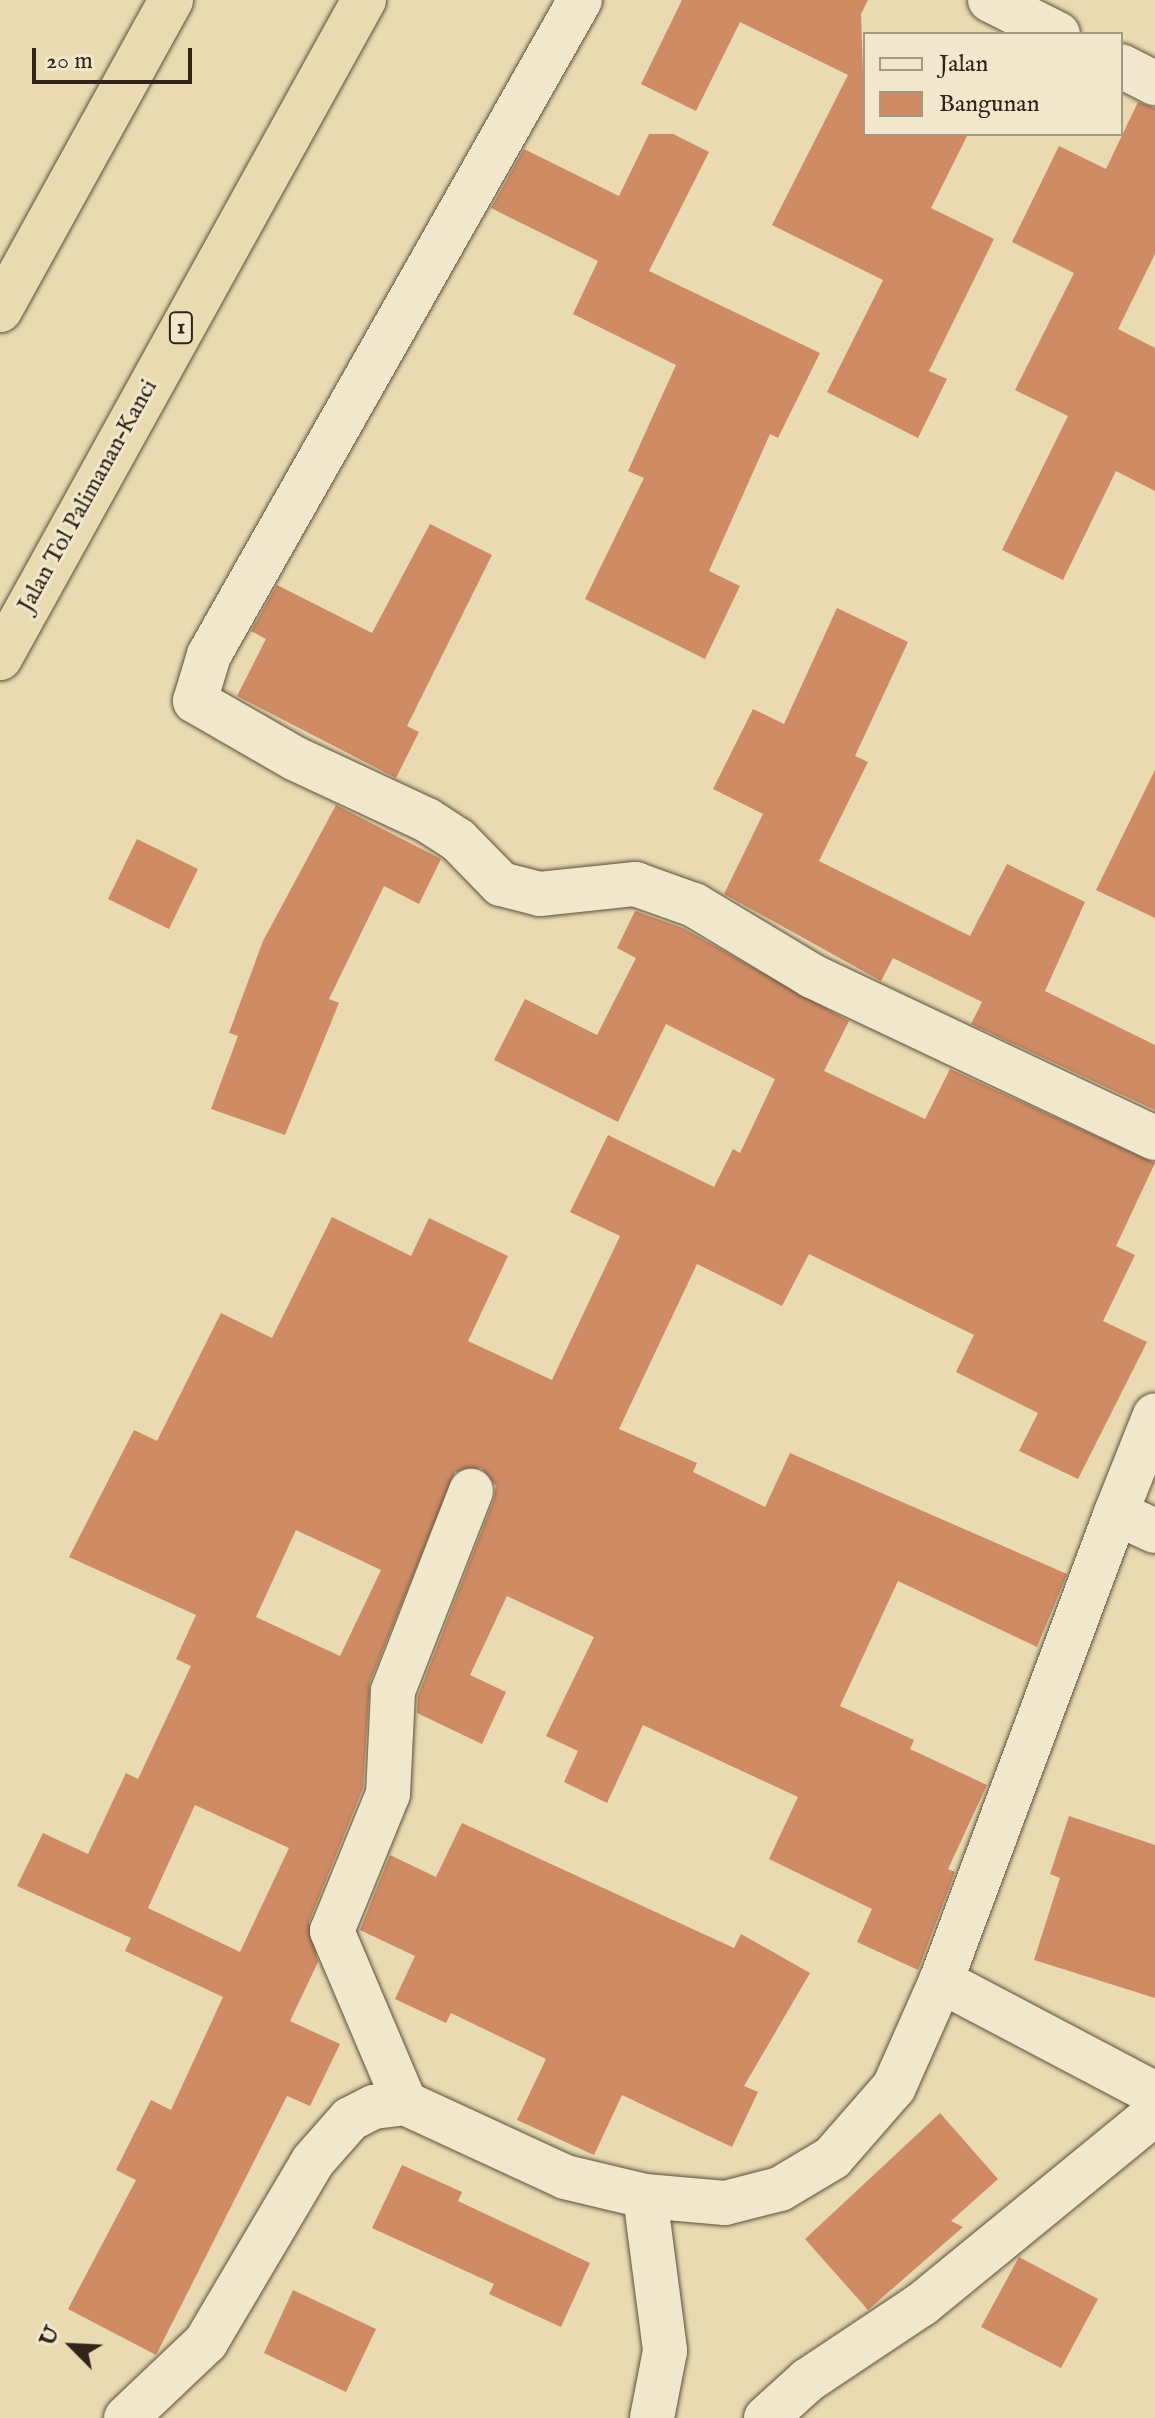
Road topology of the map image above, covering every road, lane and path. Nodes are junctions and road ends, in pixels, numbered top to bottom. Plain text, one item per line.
1 (171, 0) edge
2 (364, 0) edge
3 (580, 0) edge
4 (990, 0) edge
5 (1054, 32) edge
6 (1123, 67) edge
7 (1155, 83) edge
8 (0, 310) edge
9 (0, 658) edge
10 (1155, 1138) edge
11 (1155, 1415) edge
12 (471, 1491) dead end
13 (1116, 1513) junction
14 (1155, 1531) edge
15 (941, 1981) junction
16 (1155, 2094) edge
17 (405, 2103) junction
18 (1155, 2113) edge
19 (645, 2196) junction
20 (126, 2418) edge
21 (652, 2418) edge
22 (766, 2418) edge

1 - 8 highway
2 - 9 highway, Jalan Tol Palimanan–Kanci / 1
3 - 10 street
4 - 5 street
6 - 7 street
11 - 13 street
12 - 17 street
13 - 14 street
13 - 15 street
15 - 16 street
15 - 19 street
17 - 19 street
17 - 20 street
18 - 22 street
19 - 21 street

